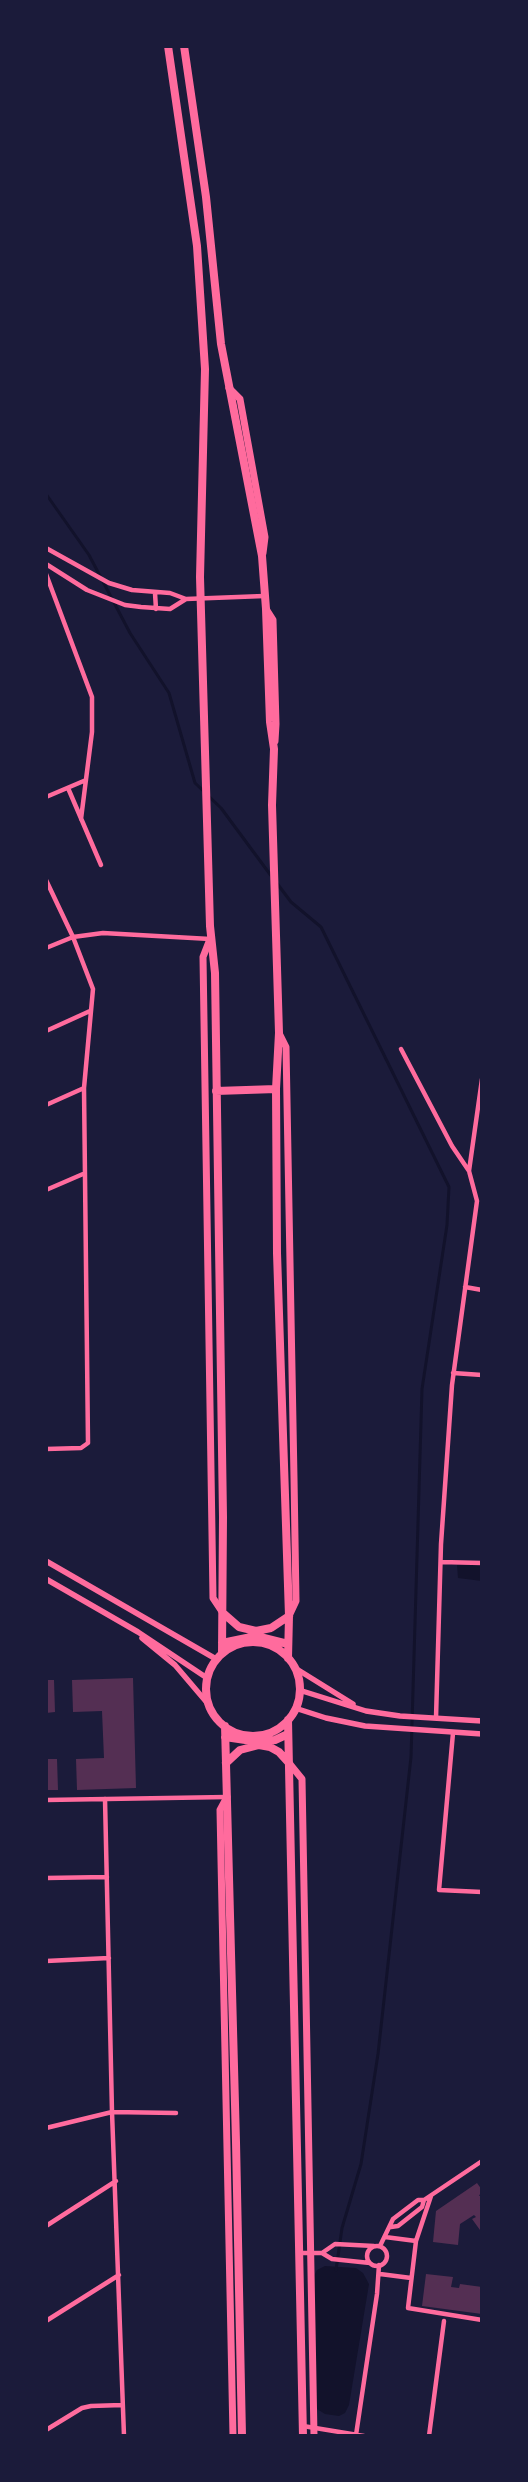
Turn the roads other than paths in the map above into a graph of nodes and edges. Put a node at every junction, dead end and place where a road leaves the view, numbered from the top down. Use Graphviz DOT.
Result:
graph roads {
  1 [pos="168,46"];
  2 [pos="184,46"];
  3 [pos="46,548"];
  4 [pos="46,564"];
  5 [pos="46,574"];
  6 [pos="155,593"];
  7 [pos="264,596"];
  8 [pos="200,598"];
  9 [pos="186,599"];
  10 [pos="156,609"];
  11 [pos="86,780"];
  12 [pos="68,788"];
  13 [pos="46,797"];
  14 [pos="81,819"];
  15 [pos="101,865"];
  16 [pos="46,880"];
  17 [pos="73,938"];
  18 [pos="210,939"];
  19 [pos="46,948"];
  20 [pos="90,1011"];
  21 [pos="46,1031"];
  22 [pos="279,1033"];
  23 [pos="401,1049"];
  24 [pos="482,1080"];
  25 [pos="84,1088"];
  26 [pos="276,1089"];
  27 [pos="216,1091"];
  28 [pos="46,1104"];
  29 [pos="476,1131"];
  30 [pos="482,1132"];
  31 [pos="469,1171"];
  32 [pos="83,1174"];
  33 [pos="46,1190"];
  34 [pos="479,1201"];
  35 [pos="465,1287"];
  36 [pos="482,1290"];
  37 [pos="453,1373"];
  38 [pos="482,1375"];
  39 [pos="46,1449"];
  40 [pos="46,1561"];
  41 [pos="441,1562"];
  42 [pos="482,1563"];
  43 [pos="46,1579"];
  44 [pos="223,1613"];
  45 [pos="289,1616"];
  46 [pos="138,1632"];
  47 [pos="222,1643"];
  48 [pos="288,1644"];
  49 [pos="219,1656"];
  50 [pos="288,1658"];
  51 [pos="294,1668"];
  52 [pos="207,1678"];
  53 [pos="300,1690"];
  54 [pos="208,1705"];
  55 [pos="295,1708"];
  56 [pos="366,1711"];
  57 [pos="436,1718"];
  58 [pos="288,1720"];
  59 [pos="482,1721"];
  60 [pos="225,1726"];
  61 [pos="453,1733"];
  62 [pos="288,1734"];
  63 [pos="482,1734"];
  64 [pos="225,1738"];
  65 [pos="226,1763"];
  66 [pos="289,1763"];
  67 [pos="227,1797"];
  68 [pos="105,1799"];
  69 [pos="46,1800"];
  70 [pos="107,1877"];
  71 [pos="46,1878"];
  72 [pos="482,1892"];
  73 [pos="109,1958"];
  74 [pos="46,1961"];
  75 [pos="228,1964"];
  76 [pos="112,2112"];
  77 [pos="176,2113"];
  78 [pos="46,2128"];
  79 [pos="482,2161"];
  80 [pos="116,2181"];
  81 [pos="431,2196"];
  82 [pos="424,2200"];
  83 [pos="46,2226"];
  84 [pos="391,2227"];
  85 [pos="385,2237"];
  86 [pos="416,2241"];
  87 [pos="374,2246"];
  88 [pos="380,2246"];
  89 [pos="301,2253"];
  90 [pos="317,2253"];
  91 [pos="370,2263"];
  92 [pos="379,2265"];
  93 [pos="380,2274"];
  94 [pos="119,2275"];
  95 [pos="411,2278"];
  96 [pos="482,2320"];
  97 [pos="46,2321"];
  98 [pos="444,2321"];
  99 [pos="122,2405"];
  100 [pos="303,2426"];
  101 [pos="313,2427"];
  102 [pos="46,2430"];
  103 [pos="356,2434"];
  104 [pos="124,2436"];
  105 [pos="233,2436"];
  106 [pos="242,2436"];
  107 [pos="303,2436"];
  108 [pos="314,2436"];
  109 [pos="364,2436"];
  110 [pos="429,2436"];
  1 -- 8 [label="highway"];
  2 -- 7 [label="highway"];
  3 -- 6 [label="street"];
  4 -- 10 [label="street"];
  5 -- 11 [label="street"];
  6 -- 9 [label="street"];
  6 -- 10 [label="street"];
  7 -- 8 [label="street"];
  7 -- 22 [label="highway"];
  8 -- 9 [label="street"];
  8 -- 18 [label="highway"];
  9 -- 10 [label="street"];
  11 -- 12 [label="street"];
  11 -- 14 [label="street"];
  12 -- 13 [label="street"];
  12 -- 14 [label="street"];
  14 -- 15 [label="street"];
  16 -- 17 [label="street"];
  17 -- 18 [label="street"];
  17 -- 19 [label="street"];
  17 -- 20 [label="street"];
  18 -- 27 [label="highway"];
  18 -- 44 [label="main road"];
  20 -- 21 [label="street"];
  20 -- 25 [label="street"];
  22 -- 26 [label="highway"];
  22 -- 45 [label="main road"];
  23 -- 31 [label="street"];
  24 -- 29 [label="street"];
  25 -- 28 [label="street"];
  25 -- 32 [label="street"];
  26 -- 27 [label="highway"];
  26 -- 45 [label="highway"];
  27 -- 44 [label="highway"];
  29 -- 30 [label="street"];
  29 -- 31 [label="street"];
  31 -- 34 [label="street"];
  32 -- 33 [label="street"];
  32 -- 39 [label="street"];
  34 -- 35 [label="street"];
  35 -- 36 [label="street"];
  35 -- 37 [label="street"];
  37 -- 38 [label="street"];
  37 -- 41 [label="street"];
  40 -- 49 [label="street"];
  41 -- 42 [label="street"];
  41 -- 57 [label="street"];
  43 -- 46 [label="street"];
  44 -- 45 [label="highway"];
  44 -- 47 [label="highway"];
  45 -- 48 [label="highway"];
  46 -- 52 [label="street"];
  46 -- 54 [label="street"];
  47 -- 48 [label="highway"];
  47 -- 49 [label="highway"];
  48 -- 50 [label="highway"];
  49 -- 50 [label="highway"];
  49 -- 52 [label="highway"];
  50 -- 51 [label="highway"];
  51 -- 53 [label="highway"];
  51 -- 56 [label="street"];
  52 -- 54 [label="highway"];
  53 -- 55 [label="highway"];
  53 -- 56 [label="street"];
  54 -- 60 [label="highway"];
  55 -- 58 [label="highway"];
  55 -- 61 [label="street"];
  56 -- 57 [label="street"];
  57 -- 59 [label="street"];
  58 -- 60 [label="highway"];
  58 -- 62 [label="highway"];
  60 -- 64 [label="highway"];
  61 -- 63 [label="street"];
  61 -- 72 [label="street"];
  62 -- 64 [label="highway"];
  62 -- 66 [label="highway"];
  64 -- 65 [label="highway"];
  65 -- 66 [label="highway"];
  65 -- 67 [label="highway"];
  66 -- 89 [label="highway"];
  66 -- 90 [label="main road"];
  67 -- 68 [label="street"];
  67 -- 75 [label="highway"];
  68 -- 69 [label="street"];
  68 -- 70 [label="street"];
  70 -- 71 [label="street"];
  70 -- 73 [label="street"];
  73 -- 74 [label="street"];
  73 -- 76 [label="street"];
  75 -- 105 [label="main road"];
  75 -- 106 [label="highway"];
  76 -- 77 [label="street"];
  76 -- 78 [label="street"];
  76 -- 80 [label="street"];
  79 -- 81 [label="street"];
  80 -- 83 [label="street"];
  80 -- 94 [label="street"];
  81 -- 82 [label="street"];
  81 -- 86 [label="street"];
  82 -- 84 [label="street"];
  82 -- 84 [label="street"];
  84 -- 85 [label="street"];
  85 -- 86 [label="street"];
  85 -- 88 [label="street"];
  86 -- 95 [label="street"];
  87 -- 88 [label="street"];
  87 -- 90 [label="street"];
  87 -- 91 [label="street"];
  88 -- 92 [label="street"];
  89 -- 90 [label="street"];
  89 -- 100 [label="highway"];
  90 -- 91 [label="street"];
  90 -- 101 [label="main road"];
  91 -- 92 [label="street"];
  92 -- 93 [label="street"];
  93 -- 95 [label="street"];
  93 -- 103 [label="street"];
  94 -- 97 [label="street"];
  94 -- 99 [label="street"];
  95 -- 96 [label="street"];
  98 -- 110 [label="street"];
  99 -- 102 [label="street"];
  99 -- 104 [label="street"];
  100 -- 101 [label="street"];
  100 -- 107 [label="highway"];
  101 -- 103 [label="street"];
  101 -- 108 [label="main road"];
  103 -- 109 [label="street"];
}
